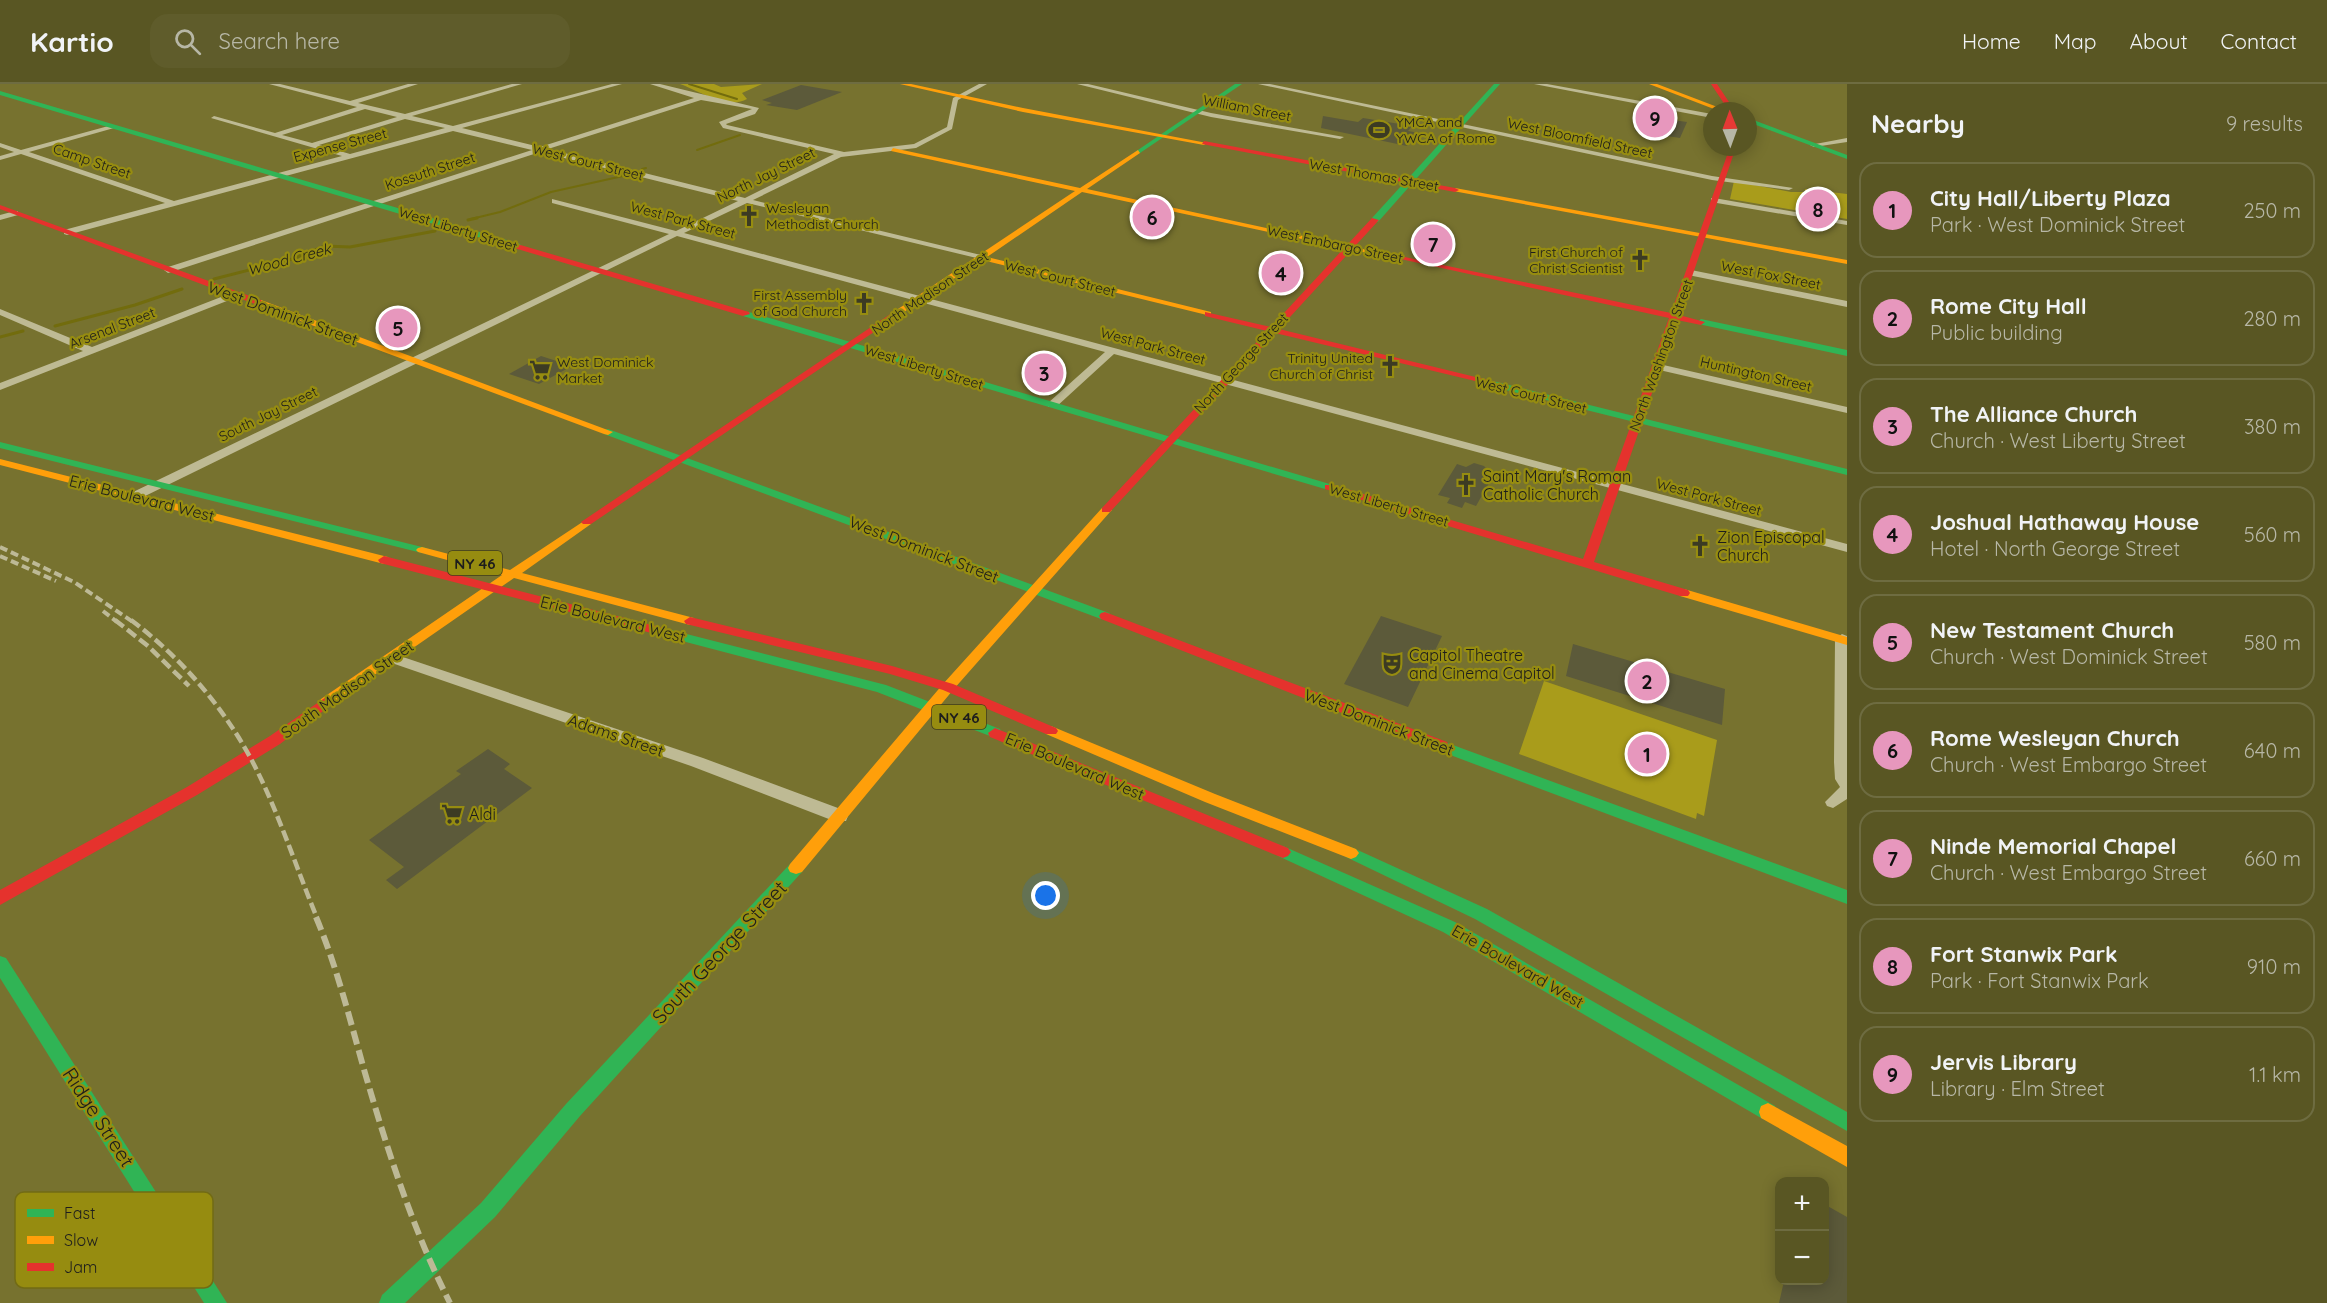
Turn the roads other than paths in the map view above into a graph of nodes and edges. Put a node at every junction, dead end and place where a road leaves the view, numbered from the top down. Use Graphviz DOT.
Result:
graph roads {
  1 [pos="272,84"];
  2 [pos="415,84"];
  3 [pos="519,84"];
  4 [pos="619,84"];
  5 [pos="653,84"];
  6 [pos="903,84"];
  7 [pos="984,84"];
  8 [pos="1080,84"];
  9 [pos="1239,84"];
  10 [pos="1261,84"];
  11 [pos="1497,84"];
  12 [pos="1537,84"];
  13 [pos="1652,84"];
  14 [pos="1714,84"];
  15 [pos="0,93"];
  16 [pos="958,97"];
  17 [pos="699,98"];
  18 [pos="1726,102"];
  19 [pos="351,103"];
  20 [pos="1703,103"];
  21 [pos="365,107"];
  22 [pos="1200,112"];
  23 [pos="1703,114"];
  24 [pos="404,116"];
  25 [pos="213,118"];
  26 [pos="1757,123"];
  27 [pos="1460,126"];
  28 [pos="112,127"];
  29 [pos="455,129"];
  30 [pos="275,135"];
  31 [pos="1164,136"];
  32 [pos="1340,137"];
  33 [pos="1847,140"];
  34 [pos="0,145"];
  35 [pos="313,145"];
  36 [pos="1814,145"];
  37 [pos="539,150"];
  38 [pos="893,150"];
  39 [pos="22,152"];
  40 [pos="842,154"];
  41 [pos="1730,156"];
  42 [pos="353,157"];
  43 [pos="1847,157"];
  44 [pos="0,158"];
  45 [pos="278,175"];
  46 [pos="1721,179"];
  47 [pos="1410,181"];
  48 [pos="1789,188"];
  49 [pos="1083,191"];
  50 [pos="1714,200"];
  51 [pos="555,201"];
  52 [pos="746,201"];
  53 [pos="373,203"];
  54 [pos="175,204"];
  55 [pos="0,207"];
  56 [pos="15,213"];
  57 [pos="0,218"];
  58 [pos="1847,223"];
  59 [pos="67,232"];
  60 [pos="677,234"];
  61 [pos="1703,235"];
  62 [pos="1350,247"];
  63 [pos="982,258"];
  64 [pos="1847,262"];
  65 [pos="168,270"];
  66 [pos="598,270"];
  67 [pos="1691,273"];
  68 [pos="234,295"];
  69 [pos="921,300"];
  70 [pos="1847,304"];
  71 [pos="0,312"];
  72 [pos="1676,316"];
  73 [pos="1271,330"];
  74 [pos="851,345"];
  75 [pos="92,351"];
  76 [pos="1113,351"];
  77 [pos="1847,353"];
  78 [pos="414,360"];
  79 [pos="1659,367"];
  80 [pos="1224,381"];
  81 [pos="0,387"];
  82 [pos="1052,405"];
  83 [pos="1847,410"];
  84 [pos="1636,422"];
  85 [pos="1170,440"];
  86 [pos="0,445"];
  87 [pos="680,460"];
  88 [pos="0,462"];
  89 [pos="1847,472"];
  90 [pos="159,484"];
  91 [pos="1615,488"];
  92 [pos="135,496"];
  93 [pos="1847,548"];
  94 [pos="1588,563"];
  95 [pos="513,573"];
  96 [pos="490,587"];
  97 [pos="1035,590"];
  98 [pos="1844,640"];
  99 [pos="391,658"];
  100 [pos="948,687"];
  101 [pos="933,707"];
  102 [pos="1847,788"];
  103 [pos="1833,802"];
  104 [pos="840,816"];
  105 [pos="1847,897"];
  106 [pos="0,898"];
  107 [pos="0,963"];
  108 [pos="1847,1122"];
  109 [pos="1847,1157"];
  110 [pos="145,1192"];
  111 [pos="206,1288"];
  112 [pos="216,1303"];
  113 [pos="390,1303"];
  1 -- 19 [label="street, West Court Street"];
  2 -- 19 [label="street"];
  3 -- 24 [label="street"];
  4 -- 29 [label="street, Expense Street"];
  5 -- 17 [label="street"];
  6 -- 16 [label="street, West Thomas Street"];
  7 -- 16 [label="street"];
  8 -- 22 [label="street, William Street"];
  9 -- 22 [label="street, North Madison Street"];
  10 -- 27 [label="street, West Bloomfield Street"];
  11 -- 27 [label="street, North George Street"];
  12 -- 23 [label="street"];
  13 -- 20 [label="street"];
  14 -- 18 [label="street"];
  15 -- 28 [label="street, West Liberty Street"];
  16 -- 31 [label="street, West Thomas Street"];
  16 -- 38 [label="street, North Jay Street"];
  17 -- 37 [label="street, Kossuth Street"];
  17 -- 40 [label="street"];
  19 -- 21 [label="street, West Court Street"];
  21 -- 24 [label="street, West Court Street"];
  21 -- 30 [label="street"];
  22 -- 31 [label="street, North Madison Street"];
  22 -- 32 [label="street, William Street"];
  24 -- 29 [label="street, West Court Street"];
  24 -- 35 [label="street"];
  25 -- 30 [label="street"];
  26 -- 36 [label="street"];
  27 -- 46 [label="street, West Bloomfield Street"];
  27 -- 47 [label="street, North George Street"];
  28 -- 39 [label="street"];
  28 -- 45 [label="street, West Liberty Street"];
  29 -- 37 [label="street, West Court Street"];
  29 -- 42 [label="street, Expense Street"];
  30 -- 35 [label="street"];
  31 -- 47 [label="street, West Thomas Street"];
  31 -- 49 [label="street, North Madison Street"];
  33 -- 36 [label="street"];
  34 -- 39 [label="street, Camp Street"];
  35 -- 42 [label="street"];
  36 -- 43 [label="street"];
  37 -- 52 [label="street, West Court Street"];
  37 -- 53 [label="street, Kossuth Street"];
  38 -- 40 [label="street, North Jay Street"];
  38 -- 49 [label="street, West Embargo Street"];
  39 -- 44 [label="street"];
  39 -- 54 [label="street, Camp Street"];
  40 -- 52 [label="street, North Jay Street"];
  41 -- 46 [label="street, North Washington Street"];
  42 -- 45 [label="street, Expense Street"];
  45 -- 53 [label="street, West Liberty Street"];
  45 -- 54 [label="street, Expense Street"];
  46 -- 48 [label="street, West Bloomfield Street"];
  46 -- 50 [label="street, North Washington Street"];
  47 -- 61 [label="street, West Thomas Street"];
  47 -- 62 [label="street, North George Street"];
  49 -- 62 [label="street, West Embargo Street"];
  49 -- 63 [label="street, North Madison Street"];
  50 -- 58 [label="street"];
  50 -- 61 [label="street, North Washington Street"];
  51 -- 60 [label="street, West Park Street"];
  52 -- 60 [label="street, North Jay Street"];
  52 -- 63 [label="street, West Court Street"];
  53 -- 65 [label="street, Kossuth Street"];
  53 -- 66 [label="street, West Liberty Street"];
  54 -- 59 [label="street, Expense Street"];
  55 -- 56 [label="street, West Dominick Street"];
  56 -- 57 [label="street"];
  56 -- 59 [label="street, West Dominick Street"];
  59 -- 65 [label="street, West Dominick Street"];
  60 -- 66 [label="street, North Jay Street"];
  60 -- 69 [label="street, West Park Street"];
  61 -- 64 [label="street, West Thomas Street"];
  61 -- 67 [label="street, North Washington Street"];
  62 -- 72 [label="street, West Embargo Street"];
  62 -- 73 [label="street, North George Street"];
  63 -- 69 [label="street, North Madison Street"];
  63 -- 73 [label="street, West Court Street"];
  65 -- 68 [label="street, West Dominick Street"];
  66 -- 74 [label="street, West Liberty Street"];
  66 -- 78 [label="street, North Jay Street"];
  67 -- 70 [label="street, West Fox Street"];
  67 -- 72 [label="street, North Washington Street"];
  68 -- 75 [label="street, Arsenal Street"];
  68 -- 78 [label="street, West Dominick Street"];
  69 -- 74 [label="street, North Madison Street"];
  69 -- 76 [label="street, West Park Street"];
  71 -- 75 [label="street"];
  72 -- 77 [label="street, West Embargo Street"];
  72 -- 79 [label="street, North Washington Street"];
  73 -- 80 [label="street, North George Street"];
  73 -- 84 [label="street, West Court Street"];
  74 -- 82 [label="street, West Liberty Street"];
  74 -- 87 [label="street, North Madison Street"];
  75 -- 81 [label="street, Arsenal Street"];
  76 -- 80 [label="street, West Park Street"];
  76 -- 82 [label="street"];
  78 -- 87 [label="street, West Dominick Street"];
  78 -- 90 [label="street, South Jay Street"];
  79 -- 83 [label="street, Huntington Street"];
  79 -- 84 [label="street, North Washington Street"];
  80 -- 85 [label="street, North George Street"];
  80 -- 91 [label="street, West Park Street"];
  82 -- 85 [label="street, West Liberty Street"];
  84 -- 89 [label="street, West Court Street"];
  84 -- 91 [label="street, North Washington Street"];
  85 -- 94 [label="street, West Liberty Street"];
  85 -- 97 [label="street, North George Street"];
  86 -- 90 [label="street, Erie Boulevard West / NY 46"];
  87 -- 95 [label="street, South Madison Street"];
  87 -- 97 [label="street, West Dominick Street"];
  88 -- 92 [label="street, Erie Boulevard West / NY 46"];
  90 -- 92 [label="street, South Jay Street"];
  90 -- 95 [label="street, Erie Boulevard West / NY 46"];
  91 -- 93 [label="street, West Park Street"];
  91 -- 94 [label="street, North Washington Street"];
  92 -- 96 [label="street, Erie Boulevard West / NY 46"];
  94 -- 98 [label="street, West Liberty Street"];
  95 -- 96 [label="street, South Madison Street"];
  95 -- 100 [label="street, Erie Boulevard West / NY 46"];
  96 -- 99 [label="street, South Madison Street"];
  96 -- 101 [label="street, Erie Boulevard West / NY 46"];
  97 -- 100 [label="street, South George Street"];
  97 -- 105 [label="street, West Dominick Street"];
  98 -- 102 [label="street"];
  99 -- 104 [label="street, Adams Street"];
  99 -- 106 [label="street, South Madison Street"];
  100 -- 101 [label="street, South George Street"];
  100 -- 108 [label="street, Erie Boulevard West / NY 46"];
  101 -- 104 [label="street, South George Street"];
  101 -- 109 [label="street, Erie Boulevard West / NY 46"];
  102 -- 103 [label="street"];
  104 -- 113 [label="street, South George Street"];
  107 -- 110 [label="street, Ridge Street"];
  111 -- 112 [label="street, Ridge Street"];
}
